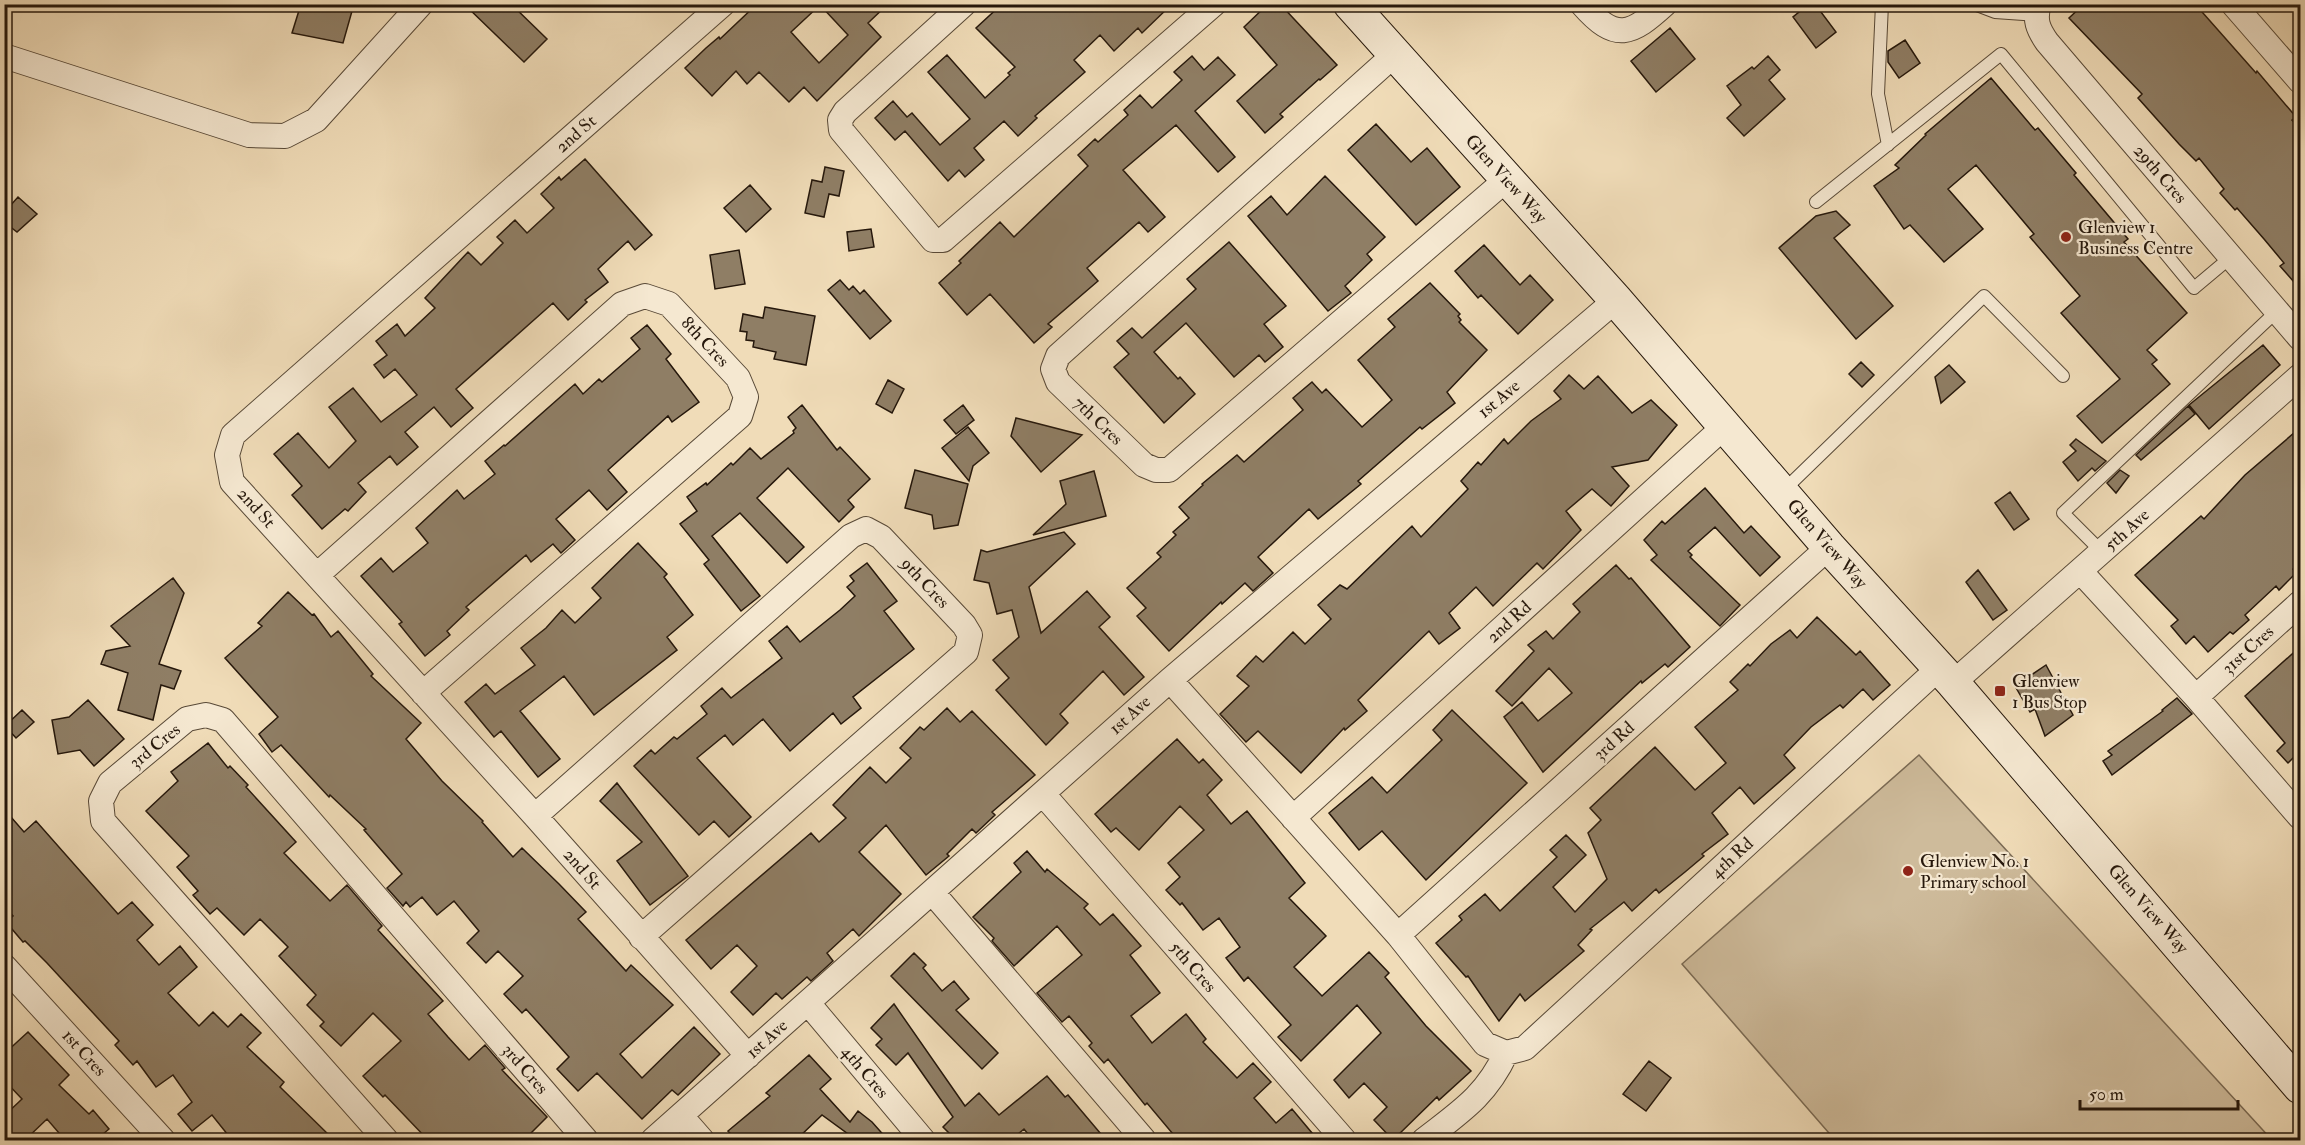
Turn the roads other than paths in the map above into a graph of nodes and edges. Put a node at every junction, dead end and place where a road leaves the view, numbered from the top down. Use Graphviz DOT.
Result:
graph roads {
  1 [pos="421,4"];
  2 [pos="723,4"];
  3 [pos="964,4"];
  4 [pos="1214,4"];
  5 [pos="1350,4"];
  6 [pos="1582,4"];
  7 [pos="1665,4"];
  8 [pos="1882,4"];
  9 [pos="1974,4"];
  10 [pos="2233,4"];
  11 [pos="2038,10"];
  12 [pos="1394,55"];
  13 [pos="4,57"];
  14 [pos="2301,81"];
  15 [pos="1888,145"];
  16 [pos="1506,179"];
  17 [pos="1816,202"];
  18 [pos="2231,257"];
  19 [pos="1616,300"];
  20 [pos="2277,311"];
  21 [pos="2301,338"];
  22 [pos="2063,376"];
  23 [pos="2301,376"];
  24 [pos="1725,426"];
  25 [pos="1782,492"];
  26 [pos="1829,547"];
  27 [pos="2102,552"];
  28 [pos="2081,572"];
  29 [pos="316,575"];
  30 [pos="2301,603"];
  31 [pos="1946,675"];
  32 [pos="1170,680"];
  33 [pos="423,693"];
  34 [pos="2196,697"];
  35 [pos="1043,794"];
  36 [pos="535,816"];
  37 [pos="2301,817"];
  38 [pos="1293,818"];
  39 [pos="932,892"];
  40 [pos="1398,935"];
  41 [pos="641,937"];
  42 [pos="4,966"];
  43 [pos="808,1003"];
  44 [pos="1516,1051"];
  45 [pos="748,1056"];
  46 [pos="2301,1086"];
  47 [pos="681,1116"];
  48 [pos="163,1140"];
  49 [pos="386,1140"];
  50 [pos="586,1140"];
  51 [pos="653,1140"];
  52 [pos="702,1140"];
  53 [pos="923,1140"];
  54 [pos="1144,1140"];
  55 [pos="1344,1140"];
  56 [pos="1424,1140"];
  1 -- 13 [label="street"];
  2 -- 29 [label="street, 2nd St"];
  3 -- 4 [label="street"];
  5 -- 12 [label="street, Glen View Way"];
  6 -- 7 [label="street"];
  8 -- 15 [label="lane"];
  9 -- 11 [label="lane"];
  10 -- 14 [label="street"];
  11 -- 18 [label="street, 29th Cres"];
  12 -- 16 [label="street, Glen View Way"];
  12 -- 16 [label="street, 7th Cres"];
  15 -- 17 [label="lane"];
  15 -- 18 [label="lane"];
  16 -- 19 [label="street, Glen View Way"];
  18 -- 20 [label="street, 29th Cres"];
  19 -- 24 [label="street, Glen View Way"];
  19 -- 32 [label="street, 1st Ave"];
  20 -- 21 [label="street, 29th Cres"];
  20 -- 27 [label="lane"];
  22 -- 25 [label="lane"];
  23 -- 27 [label="street, 5th Ave"];
  24 -- 25 [label="street, Glen View Way"];
  24 -- 38 [label="street, 2nd Rd"];
  25 -- 26 [label="street, Glen View Way"];
  26 -- 31 [label="street, Glen View Way"];
  26 -- 40 [label="street, 3rd Rd"];
  27 -- 28 [label="street, 5th Ave"];
  28 -- 31 [label="street, 5th Ave"];
  28 -- 34 [label="street"];
  29 -- 33 [label="street, 2nd St"];
  29 -- 33 [label="street, 8th Cres"];
  30 -- 34 [label="street, 31st Cres"];
  31 -- 44 [label="street, 4th Rd"];
  31 -- 46 [label="street, Glen View Way"];
  32 -- 35 [label="street, 1st Ave"];
  32 -- 38 [label="street"];
  33 -- 36 [label="street, 2nd St"];
  34 -- 37 [label="street"];
  35 -- 39 [label="street, 1st Ave"];
  35 -- 55 [label="street, 5th Cres"];
  36 -- 41 [label="street, 2nd St"];
  36 -- 41 [label="street, 9th Cres"];
  38 -- 40 [label="street"];
  39 -- 43 [label="street, 1st Ave"];
  39 -- 54 [label="street"];
  40 -- 44 [label="street"];
  41 -- 45 [label="street, 2nd St"];
  42 -- 48 [label="street, 1st Cres"];
  43 -- 45 [label="street, 1st Ave"];
  43 -- 53 [label="street, 4th Cres"];
  44 -- 56 [label="street"];
  45 -- 47 [label="street, 1st Ave"];
  47 -- 51 [label="street, 1st Ave"];
  47 -- 52 [label="street"];
  49 -- 50 [label="street, 3rd Cres"];
}
